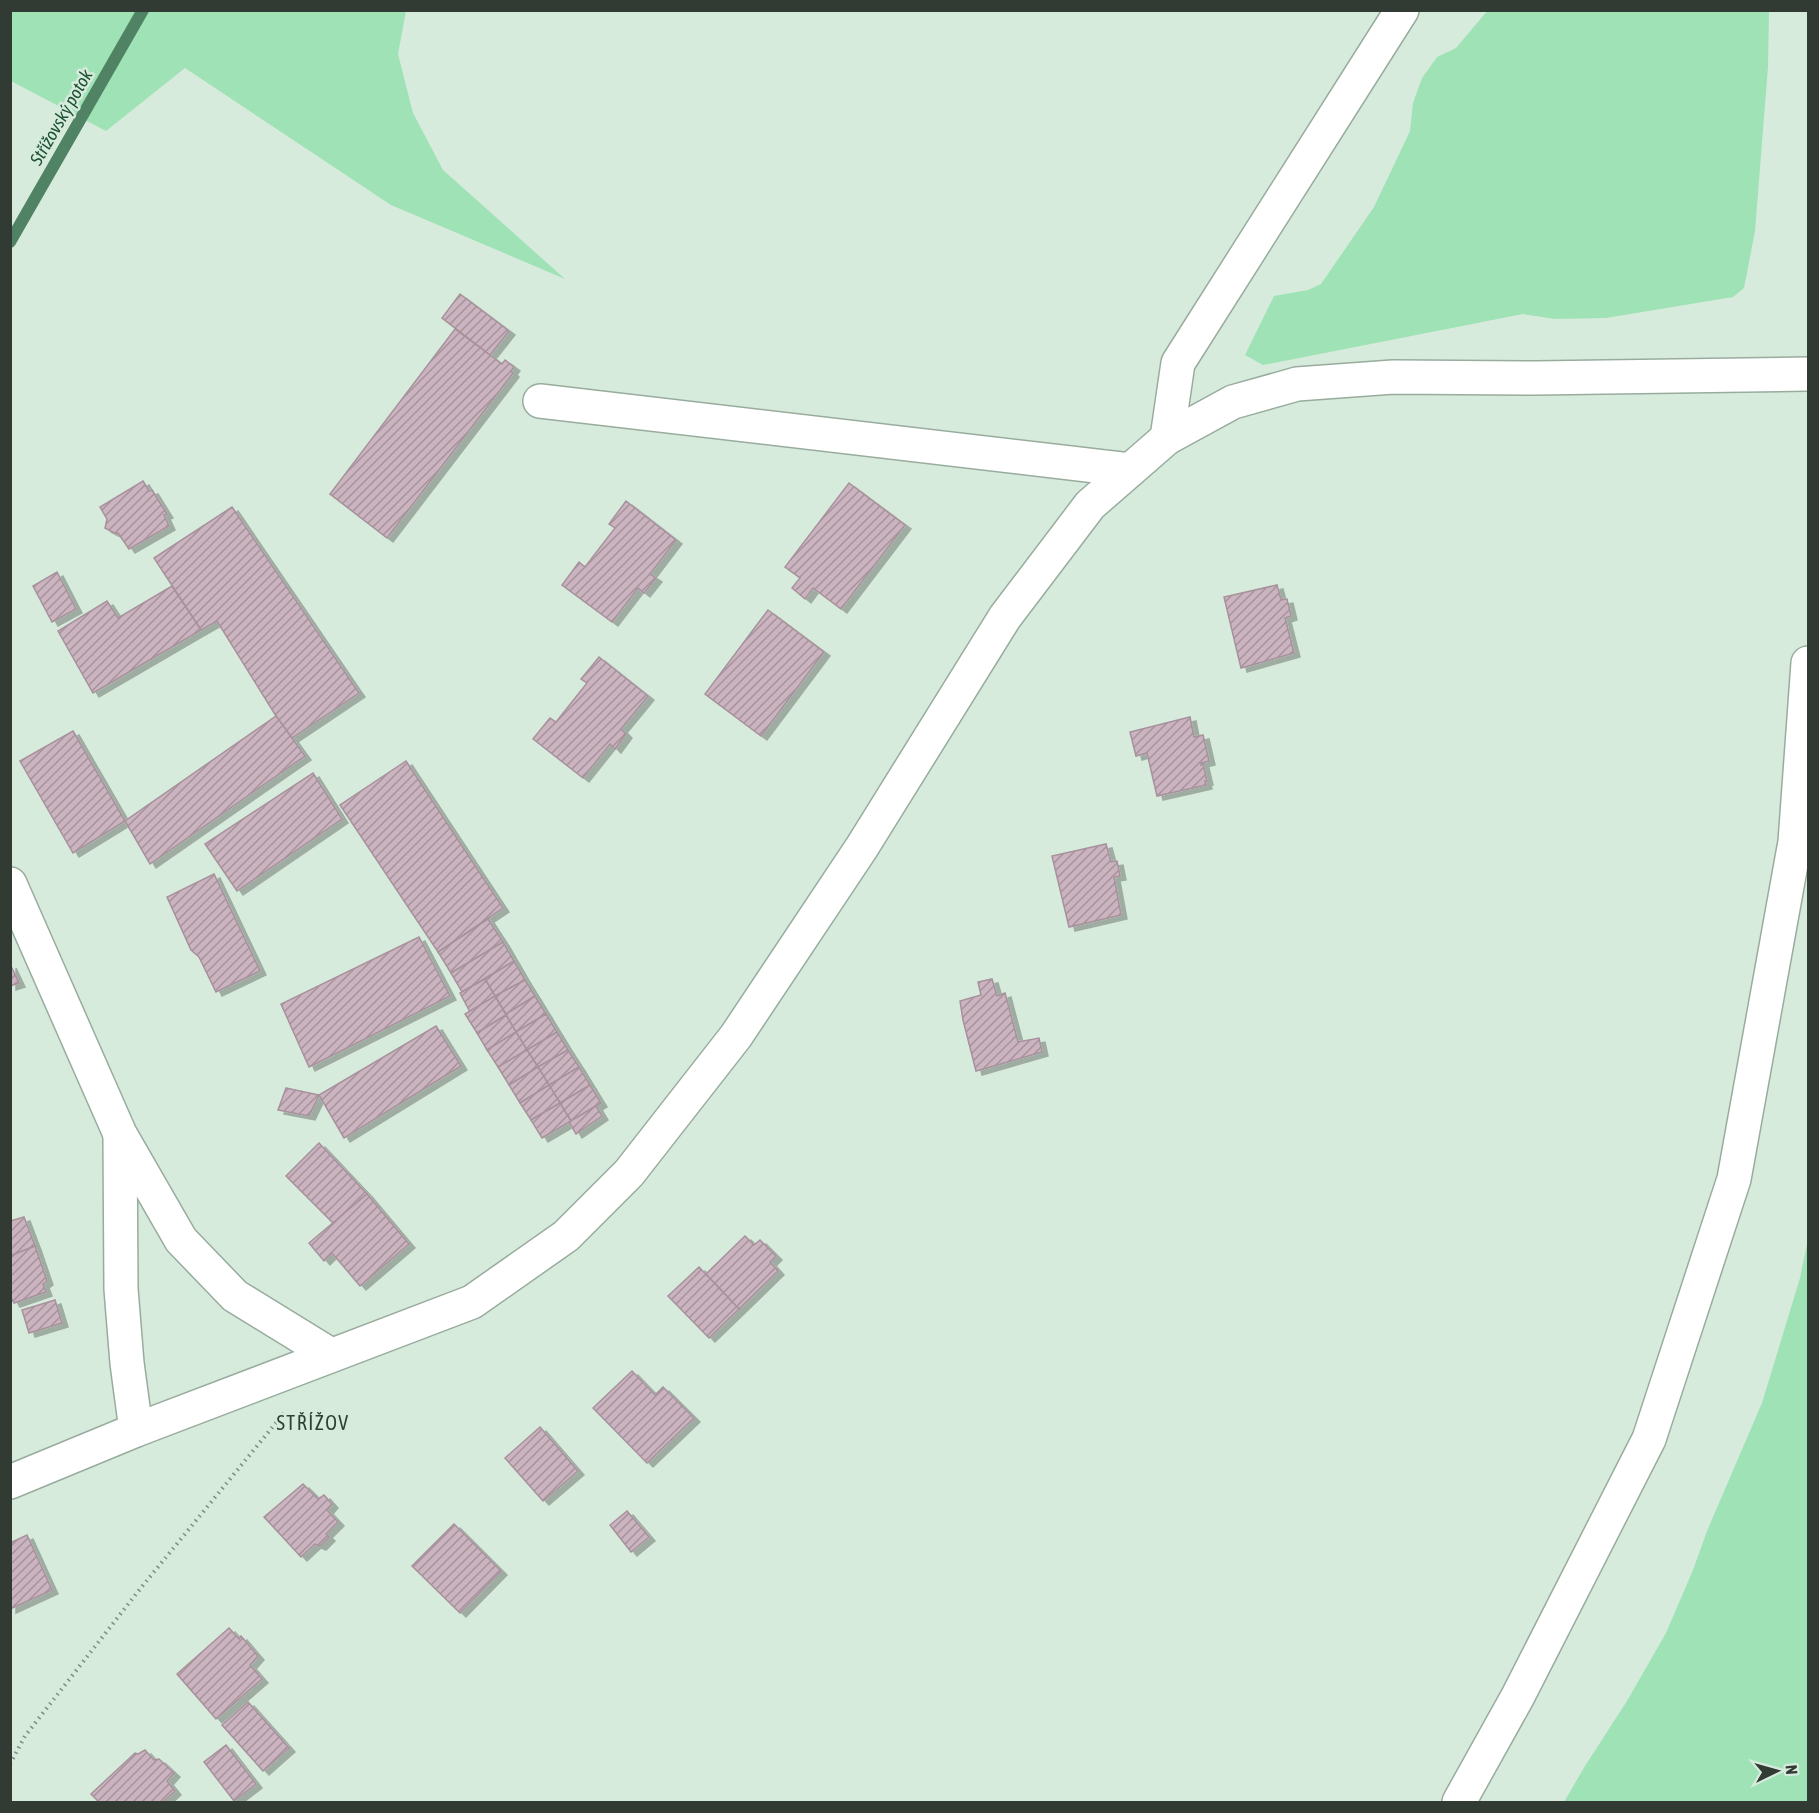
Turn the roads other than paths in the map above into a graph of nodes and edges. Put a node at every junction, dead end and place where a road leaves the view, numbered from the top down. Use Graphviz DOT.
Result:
graph roads {
  1 [pos="1402,10"];
  2 [pos="1809,374"];
  3 [pos="540,401"];
  4 [pos="1167,438"];
  5 [pos="1130,470"];
  6 [pos="1809,663"];
  7 [pos="10,884"];
  8 [pos="120,1134"];
  9 [pos="331,1355"];
  10 [pos="136,1430"];
  11 [pos="10,1482"];
  12 [pos="1459,1803"];
  1 -- 4 [label="street"];
  2 -- 4 [label="street"];
  3 -- 5 [label="street"];
  4 -- 5 [label="street"];
  5 -- 9 [label="street"];
  6 -- 12 [label="street"];
  7 -- 8 [label="street"];
  8 -- 9 [label="street"];
  8 -- 10 [label="street"];
  9 -- 10 [label="street"];
  10 -- 11 [label="street"];
}
